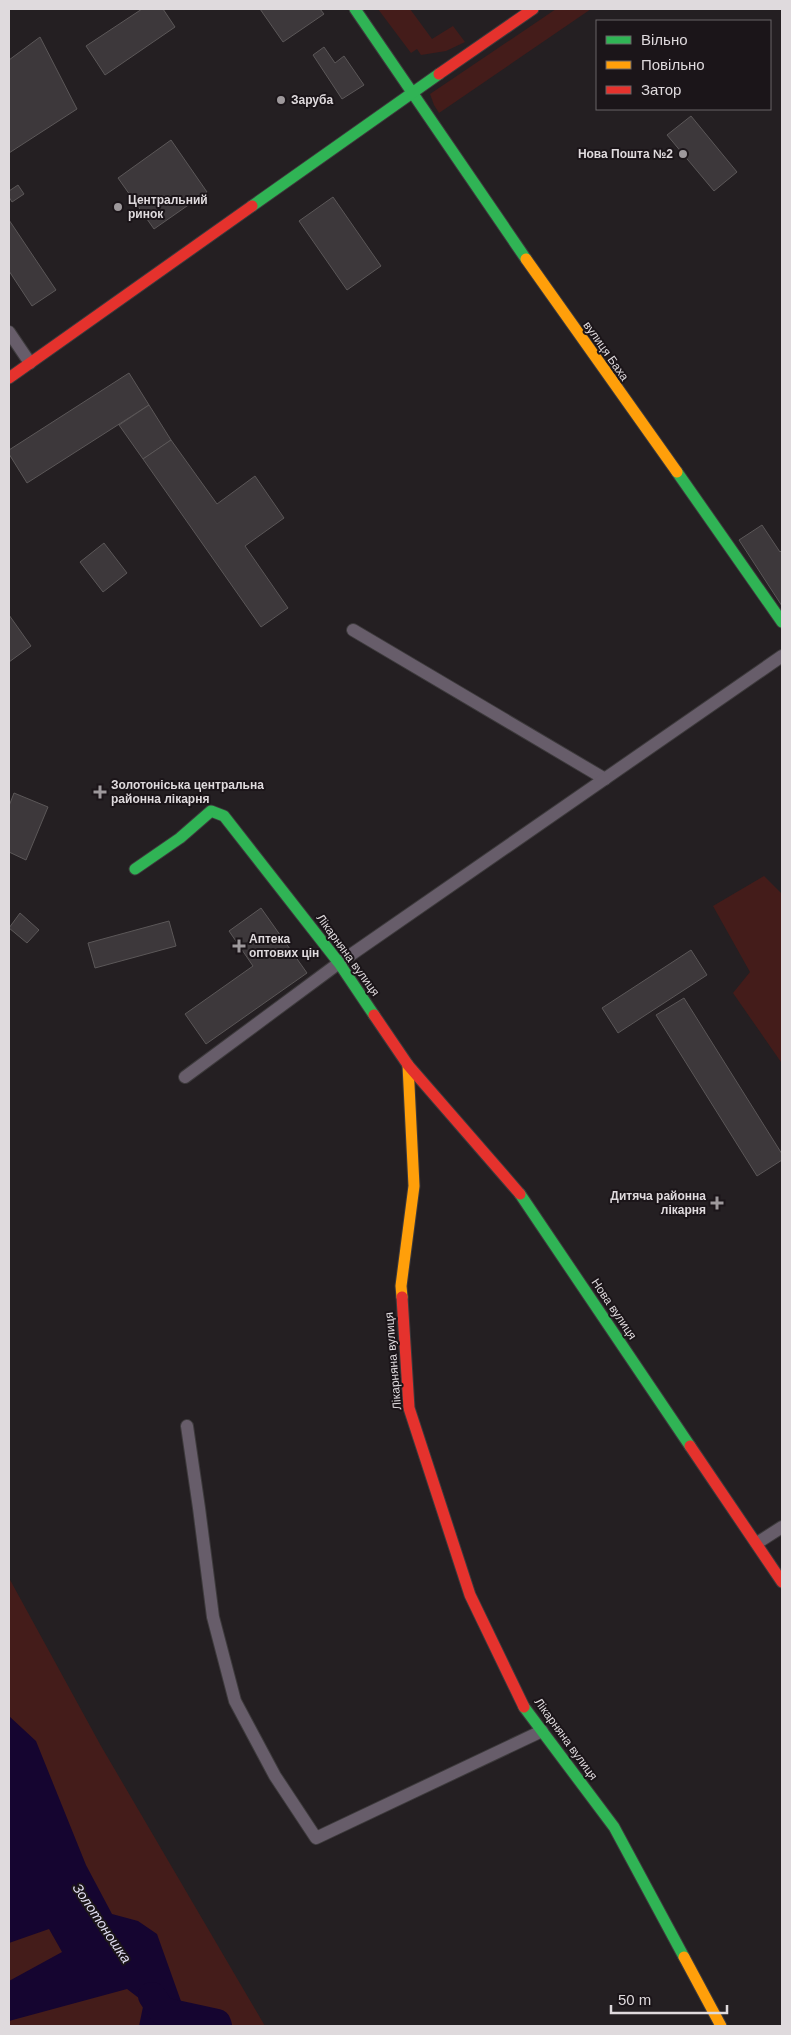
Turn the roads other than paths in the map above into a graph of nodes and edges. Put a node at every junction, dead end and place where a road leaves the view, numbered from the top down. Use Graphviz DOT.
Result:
graph roads {
  1 [pos="354,9"];
  2 [pos="533,9"];
  3 [pos="413,92"];
  4 [pos="9,332"];
  5 [pos="30,363"];
  6 [pos="9,378"];
  7 [pos="782,622"];
  8 [pos="353,630"];
  9 [pos="782,656"];
  10 [pos="605,779"];
  11 [pos="135,869"];
  12 [pos="340,963"];
  13 [pos="408,1065"];
  14 [pos="185,1077"];
  15 [pos="186,1426"];
  16 [pos="782,1527"];
  17 [pos="757,1543"];
  18 [pos="782,1582"];
  19 [pos="542,1731"];
  20 [pos="721,2026"];
  1 -- 3 [label="street, вулиця Баха"];
  2 -- 3 [label="street"];
  3 -- 5 [label="street"];
  3 -- 7 [label="street, вулиця Баха"];
  4 -- 5 [label="street"];
  5 -- 6 [label="street"];
  8 -- 10 [label="street"];
  9 -- 10 [label="street"];
  10 -- 12 [label="street"];
  11 -- 12 [label="street, Лікарняна вулиця"];
  12 -- 13 [label="street, Лікарняна вулиця"];
  12 -- 14 [label="street"];
  13 -- 17 [label="street, Нова вулиця"];
  13 -- 19 [label="street, Лікарняна вулиця"];
  15 -- 19 [label="street"];
  16 -- 17 [label="street"];
  17 -- 18 [label="street, Нова вулиця"];
  19 -- 20 [label="street, Лікарняна вулиця"];
}
